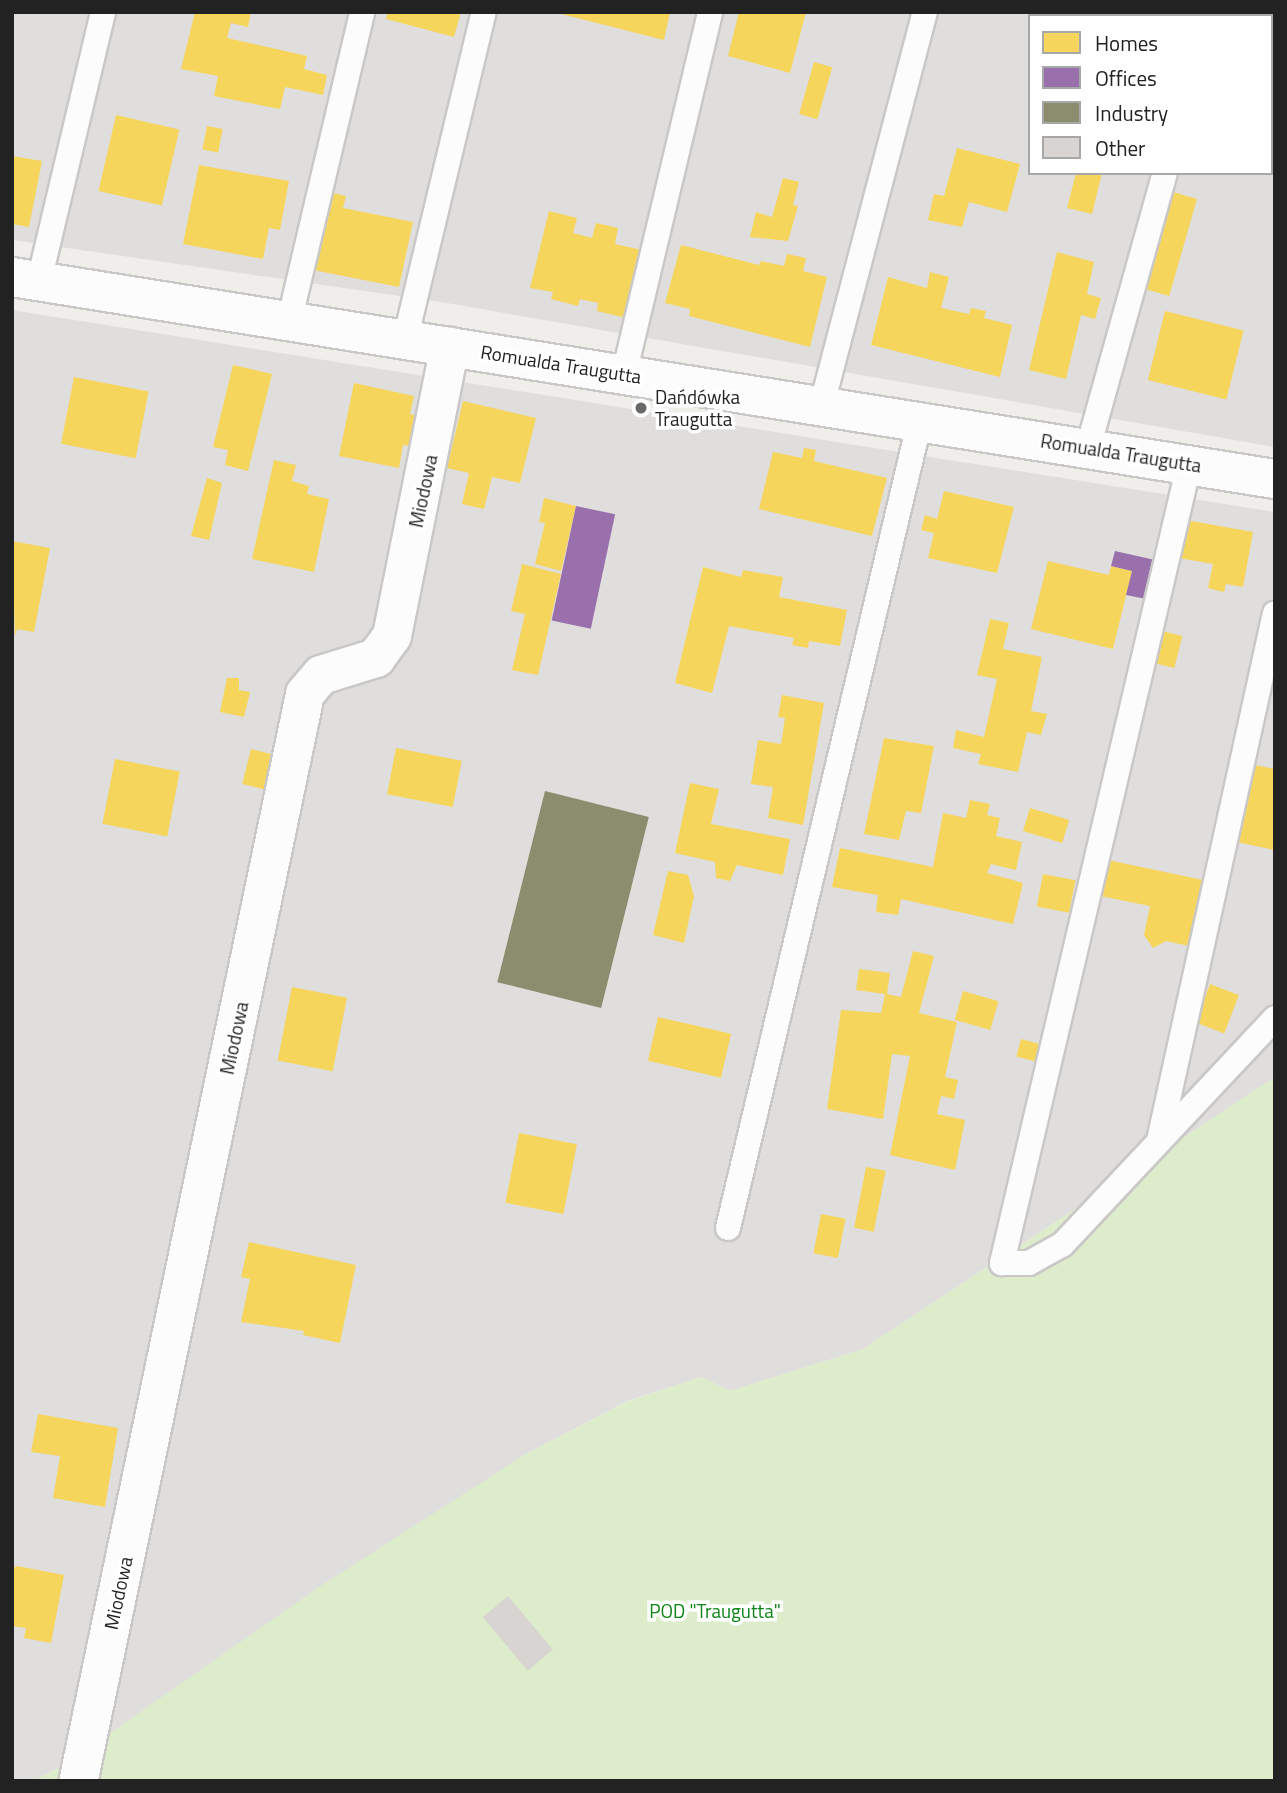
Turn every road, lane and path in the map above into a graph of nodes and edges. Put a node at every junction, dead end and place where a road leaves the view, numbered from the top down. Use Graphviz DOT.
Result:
graph roads {
  1 [pos="103,12"];
  2 [pos="362,12"];
  3 [pos="484,12"];
  4 [pos="710,12"];
  5 [pos="925,12"];
  6 [pos="1164,175"];
  7 [pos="26,279"];
  8 [pos="289,322"];
  9 [pos="405,340"];
  10 [pos="450,347"];
  11 [pos="624,374"];
  12 [pos="822,404"];
  13 [pos="920,420"];
  14 [pos="1088,448"];
  15 [pos="1189,465"];
  16 [pos="1275,479"];
  17 [pos="1275,613"];
  18 [pos="1275,1018"];
  19 [pos="1160,1136"];
  20 [pos="729,1228"];
  21 [pos="77,1779"];
  1 -- 7 [label="lane"];
  2 -- 8 [label="lane"];
  3 -- 9 [label="lane"];
  4 -- 11 [label="lane"];
  5 -- 12 [label="lane"];
  6 -- 14 [label="lane"];
  7 -- 8 [label="street, Romualda Traugutta"];
  8 -- 9 [label="street, Romualda Traugutta"];
  9 -- 10 [label="street, Romualda Traugutta"];
  10 -- 11 [label="street, Romualda Traugutta"];
  10 -- 21 [label="street, Miodowa"];
  11 -- 12 [label="street, Romualda Traugutta"];
  12 -- 13 [label="street, Romualda Traugutta"];
  13 -- 14 [label="street, Romualda Traugutta"];
  13 -- 20 [label="lane"];
  14 -- 15 [label="street, Romualda Traugutta"];
  15 -- 16 [label="street, Romualda Traugutta"];
  15 -- 19 [label="lane"];
  17 -- 19 [label="lane"];
  18 -- 19 [label="lane"];
}
